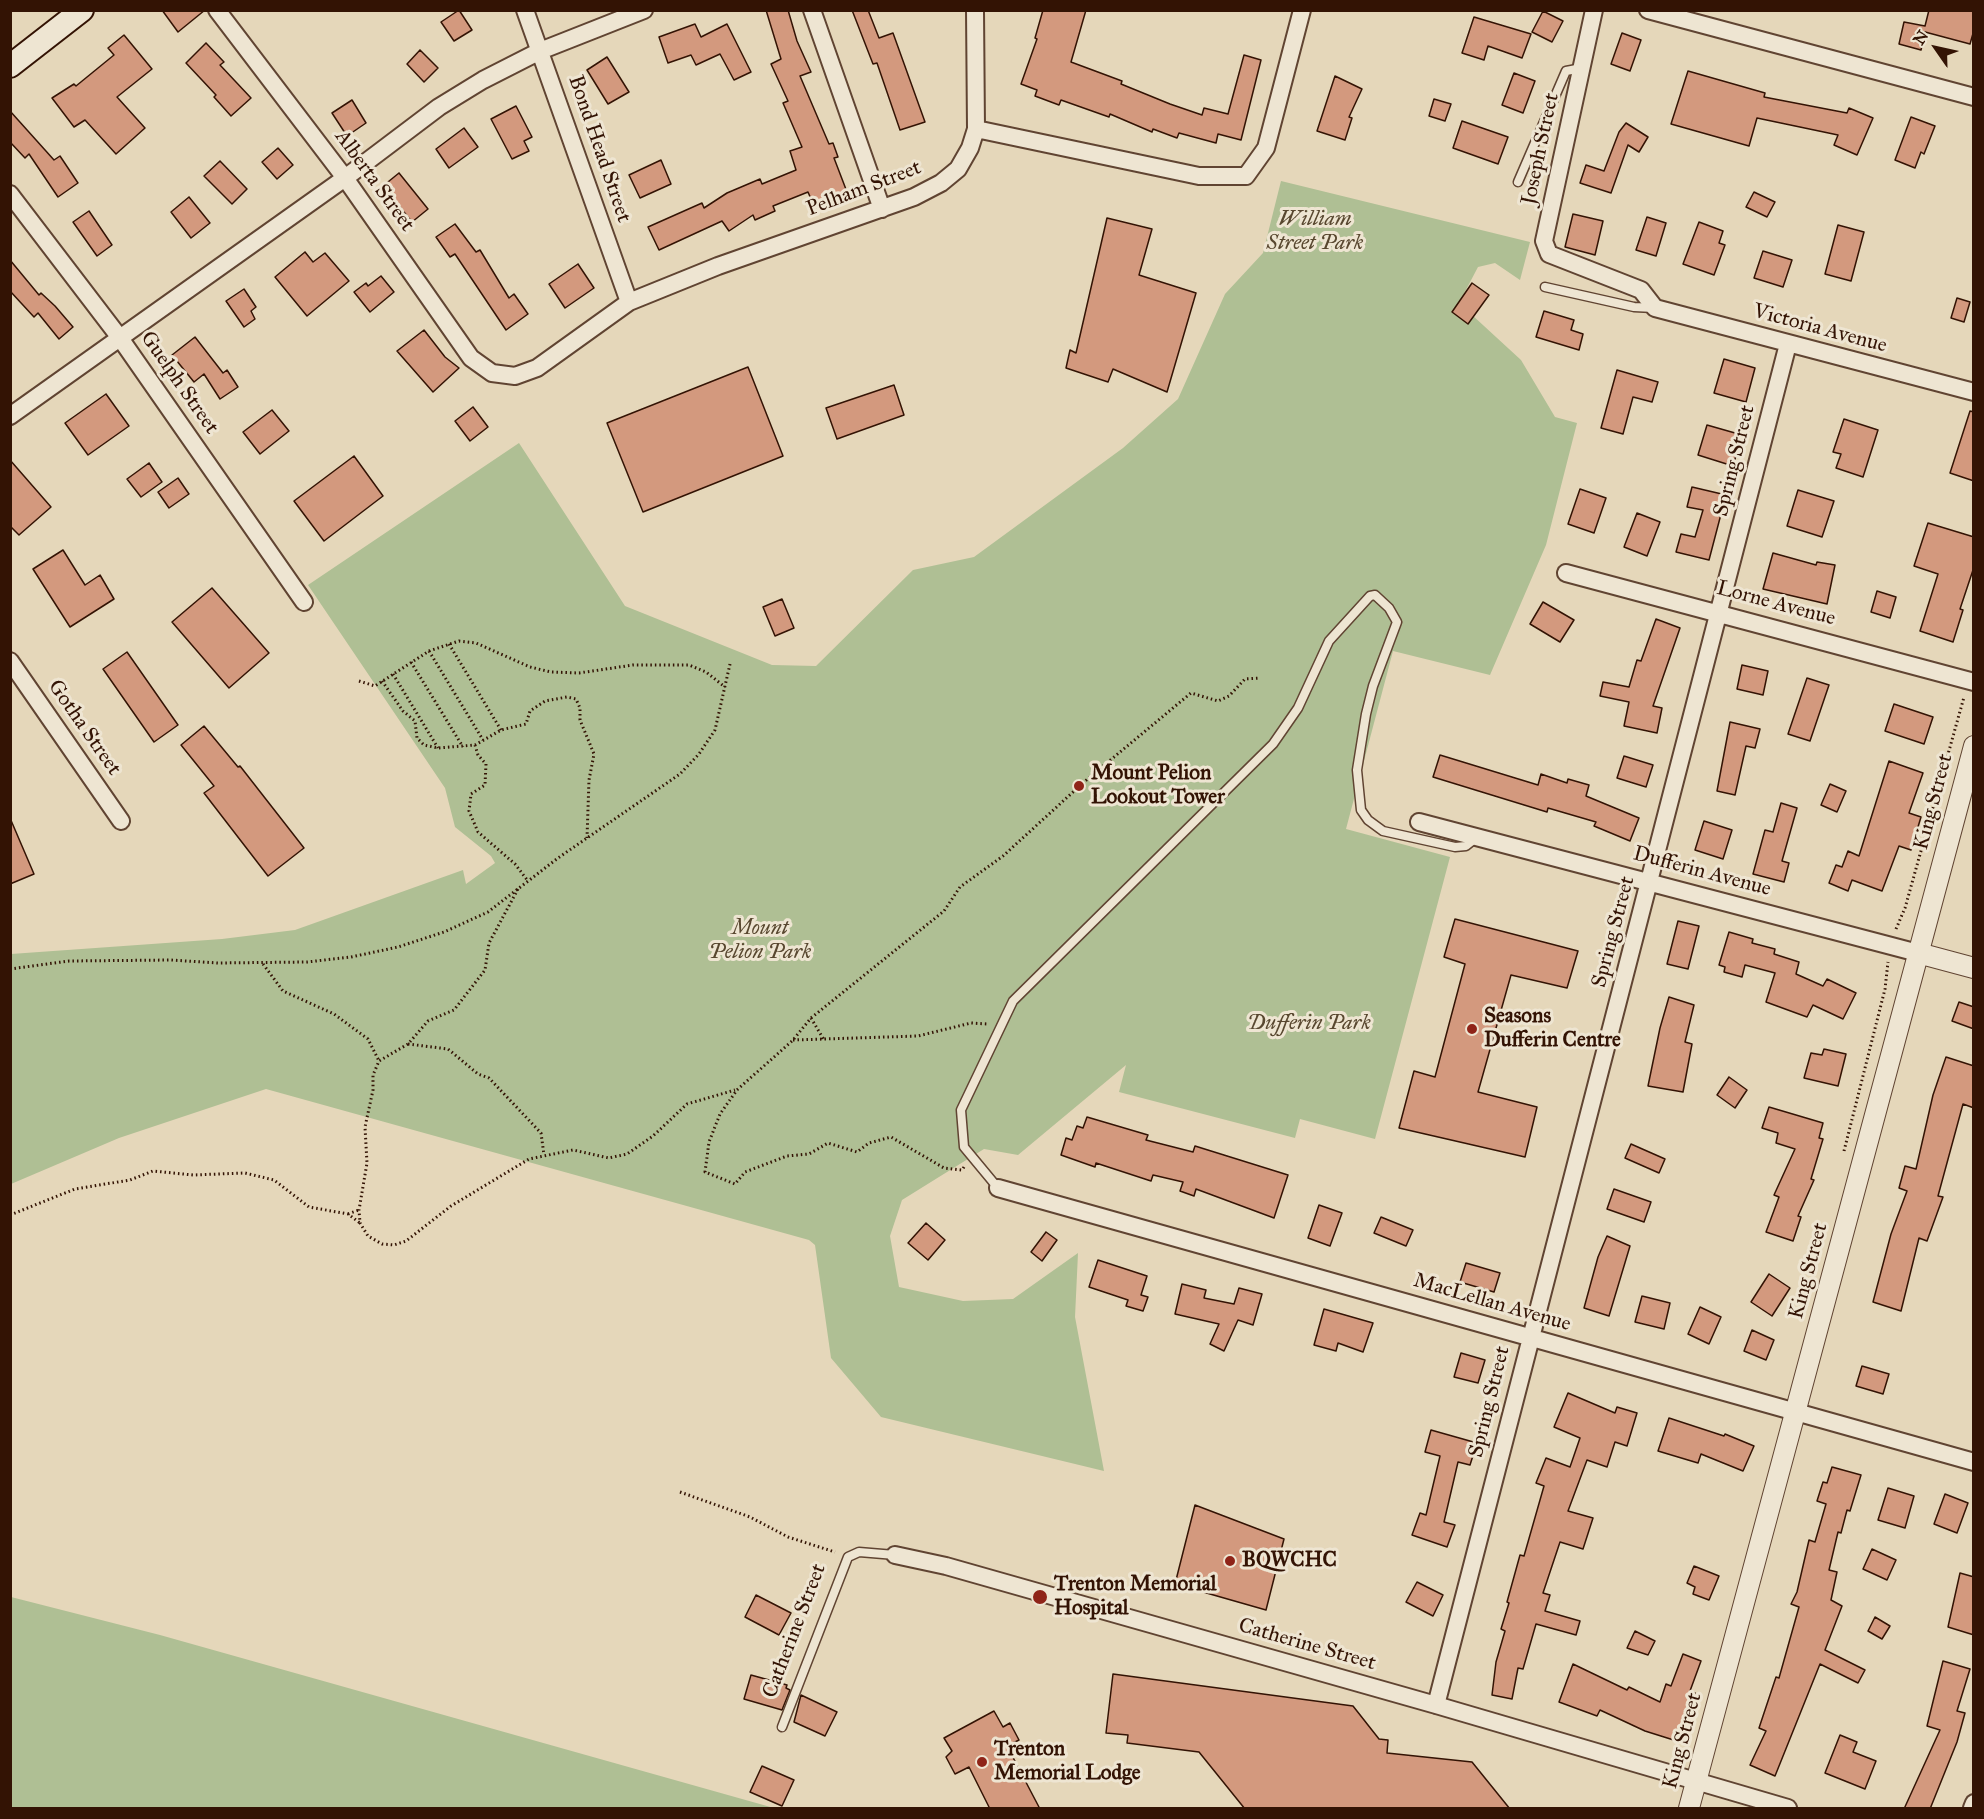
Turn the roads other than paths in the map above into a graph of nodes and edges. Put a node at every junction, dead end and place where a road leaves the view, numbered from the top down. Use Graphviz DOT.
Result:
graph roads {
  1 [pos="82,10"];
  2 [pos="217,10"];
  3 [pos="525,10"];
  4 [pos="644,10"];
  5 [pos="812,10"];
  6 [pos="975,10"];
  7 [pos="1302,10"];
  8 [pos="1594,10"];
  9 [pos="1648,10"];
  10 [pos="540,51"];
  11 [pos="10,66"];
  12 [pos="1582,68"];
  13 [pos="1974,97"];
  14 [pos="976,129"];
  15 [pos="345,178"];
  16 [pos="1518,183"];
  17 [pos="10,194"];
  18 [pos="882,209"];
  19 [pos="1544,241"];
  20 [pos="1545,287"];
  21 [pos="629,302"];
  22 [pos="1655,308"];
  23 [pos="120,338"];
  24 [pos="1788,344"];
  25 [pos="496,374"];
  26 [pos="1974,392"];
  27 [pos="10,416"];
  28 [pos="1566,573"];
  29 [pos="304,602"];
  30 [pos="1719,612"];
  31 [pos="10,661"];
  32 [pos="1974,682"];
  33 [pos="1974,746"];
  34 [pos="122,821"];
  35 [pos="1419,822"];
  36 [pos="1476,837"];
  37 [pos="1650,883"];
  38 [pos="1918,953"];
  39 [pos="1974,968"];
  40 [pos="998,1188"];
  41 [pos="1530,1337"];
  42 [pos="1796,1413"];
  43 [pos="1974,1462"];
  44 [pos="895,1554"];
  45 [pos="1436,1705"];
  46 [pos="782,1727"];
  47 [pos="1697,1782"];
  48 [pos="1974,1803"];
  49 [pos="1689,1809"];
  50 [pos="1788,1809"];
  51 [pos="1972,1809"];
  1 -- 11 [label="main road"];
  2 -- 15 [label="street, Alberta Street"];
  3 -- 10 [label="street, Bond Head Street"];
  4 -- 10 [label="street"];
  5 -- 18 [label="street"];
  6 -- 14 [label="street"];
  7 -- 14 [label="street"];
  8 -- 12 [label="street, Joseph Street"];
  9 -- 13 [label="street"];
  10 -- 15 [label="street"];
  10 -- 21 [label="street, Bond Head Street"];
  12 -- 16 [label="lane, Joseph Street"];
  12 -- 19 [label="street, Joseph Street"];
  14 -- 18 [label="street, Pelham Street"];
  15 -- 23 [label="street"];
  15 -- 25 [label="street, Alberta Street"];
  17 -- 23 [label="street, Guelph Street"];
  18 -- 21 [label="street, Pelham Street"];
  19 -- 22 [label="street, Victoria Avenue"];
  20 -- 22 [label="lane, Victoria Avenue"];
  21 -- 25 [label="street, Pelham Street"];
  22 -- 24 [label="street, Victoria Avenue"];
  23 -- 27 [label="street"];
  23 -- 29 [label="street, Guelph Street"];
  24 -- 26 [label="street, Victoria Avenue"];
  24 -- 30 [label="street, Spring Street"];
  28 -- 30 [label="street, Lorne Avenue"];
  30 -- 32 [label="street, Lorne Avenue"];
  30 -- 37 [label="street, Spring Street"];
  31 -- 34 [label="street, Gotha Street"];
  33 -- 38 [label="street, King Street"];
  35 -- 36 [label="street, Dufferin Avenue"];
  36 -- 37 [label="street, Dufferin Avenue"];
  36 -- 40 [label="lane"];
  37 -- 38 [label="street, Dufferin Avenue"];
  37 -- 41 [label="street, Spring Street"];
  38 -- 39 [label="street, Dufferin Avenue"];
  38 -- 42 [label="street, King Street"];
  40 -- 41 [label="street, MacLellan Avenue"];
  41 -- 42 [label="street, MacLellan Avenue"];
  41 -- 45 [label="street, Spring Street"];
  42 -- 43 [label="street, MacLellan Avenue"];
  42 -- 47 [label="street, King Street"];
  44 -- 45 [label="street, Catherine Street"];
  44 -- 46 [label="lane, Catherine Street"];
  45 -- 47 [label="street, Catherine Street"];
  47 -- 49 [label="street, King Street"];
  47 -- 50 [label="street, Catherine Street"];
  48 -- 51 [label="street"];
}
